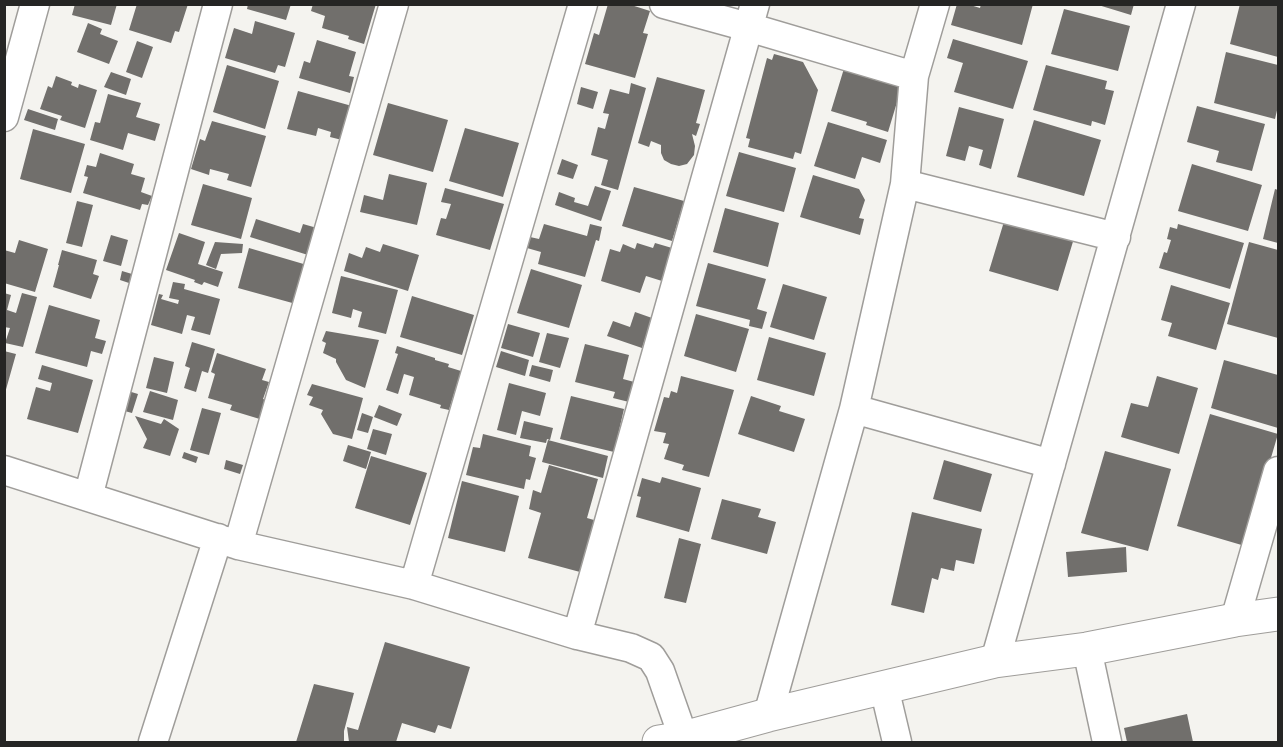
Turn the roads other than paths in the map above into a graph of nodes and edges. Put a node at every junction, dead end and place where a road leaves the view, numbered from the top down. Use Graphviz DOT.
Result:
graph roads {
  1 [pos="35,4"];
  2 [pos="218,4"];
  3 [pos="394,4"];
  4 [pos="583,4"];
  5 [pos="664,4"];
  6 [pos="935,4"];
  7 [pos="1181,4"];
  8 [pos="751,16"];
  9 [pos="914,76"];
  10 [pos="4,117"];
  11 [pos="905,184"];
  12 [pos="1116,237"];
  13 [pos="854,409"];
  14 [pos="1051,464"];
  15 [pos="4,470"];
  16 [pos="1278,471"];
  17 [pos="88,497"];
  18 [pos="228,542"];
  19 [pos="414,585"];
  20 [pos="1278,614"];
  21 [pos="1235,620"];
  22 [pos="577,635"];
  23 [pos="1087,649"];
  24 [pos="995,661"];
  25 [pos="884,687"];
  26 [pos="768,715"];
  27 [pos="676,741"];
  28 [pos="153,742"];
  29 [pos="897,742"];
  30 [pos="1107,742"];
  1 -- 10 [label="street"];
  2 -- 17 [label="street"];
  3 -- 18 [label="street"];
  4 -- 19 [label="street"];
  5 -- 8 [label="street"];
  6 -- 9 [label="street"];
  7 -- 12 [label="street"];
  8 -- 9 [label="street"];
  8 -- 22 [label="street"];
  9 -- 11 [label="street"];
  11 -- 12 [label="street"];
  11 -- 13 [label="street"];
  12 -- 14 [label="street"];
  13 -- 14 [label="street"];
  13 -- 26 [label="street"];
  14 -- 24 [label="street"];
  15 -- 17 [label="street"];
  16 -- 21 [label="street"];
  17 -- 18 [label="street"];
  18 -- 19 [label="street"];
  18 -- 28 [label="street"];
  19 -- 22 [label="street"];
  20 -- 21 [label="street"];
  21 -- 23 [label="street"];
  22 -- 27 [label="street"];
  23 -- 24 [label="street"];
  23 -- 30 [label="street"];
  24 -- 25 [label="street"];
  25 -- 26 [label="street"];
  25 -- 29 [label="street"];
  26 -- 27 [label="street"];
}
